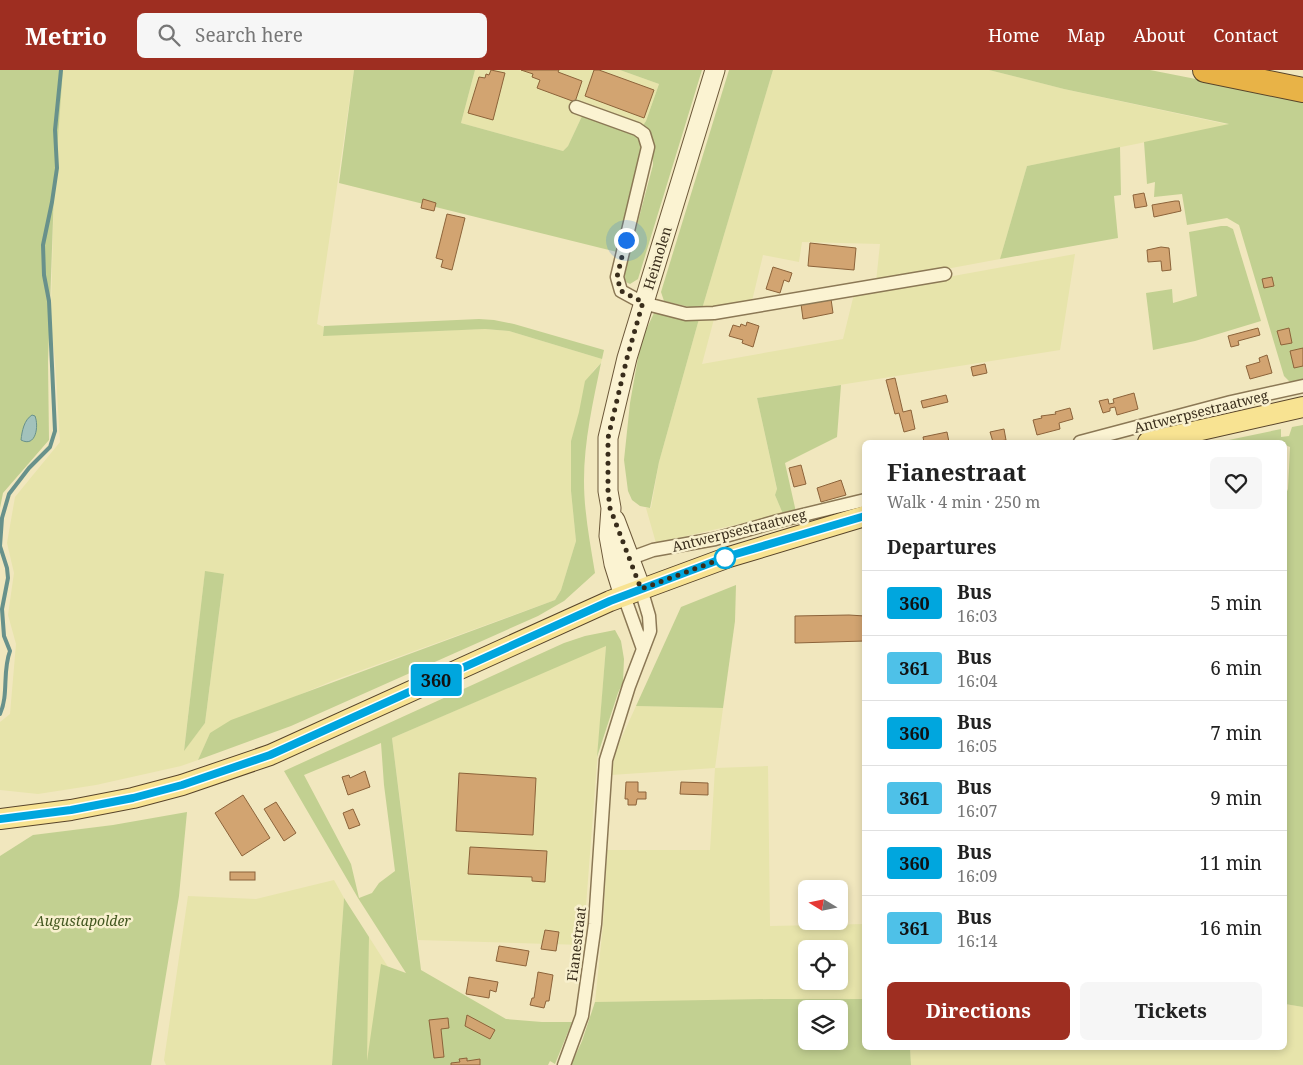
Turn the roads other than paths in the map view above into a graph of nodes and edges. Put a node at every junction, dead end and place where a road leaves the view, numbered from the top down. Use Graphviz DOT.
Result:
graph roads {
  1 [pos="715,70"];
  2 [pos="1205,70"];
  3 [pos="1303,90"];
  4 [pos="576,107"];
  5 [pos="945,274"];
  6 [pos="643,302"];
  7 [pos="1298,387"];
  8 [pos="1300,407"];
  9 [pos="1088,440"];
  10 [pos="1157,440"];
  11 [pos="862,501"];
  12 [pos="862,517"];
  13 [pos="622,561"];
  14 [pos="633,592"];
  15 [pos="643,649"];
  16 [pos="0,819"];
  17 [pos="564,1065"];
  1 -- 6 [label="street, Heimolen"];
  2 -- 3 [label="highway"];
  4 -- 6 [label="street"];
  5 -- 6 [label="street"];
  6 -- 13 [label="street, Heimolen"];
  7 -- 8 [label="street, Antwerpsestraatweg"];
  7 -- 9 [label="street, Antwerpsestraatweg"];
  8 -- 10 [label="main road, Antwerpsestraatweg"];
  11 -- 13 [label="street, Antwerpsestraatweg"];
  12 -- 14 [label="main road, Antwerpsestraatweg"];
  13 -- 14 [label="street, Heimolen"];
  14 -- 15 [label="street"];
  14 -- 15 [label="street, Fianestraat"];
  14 -- 16 [label="main road, Antwerpsestraatweg"];
  15 -- 17 [label="street, Fianestraat"];
}
